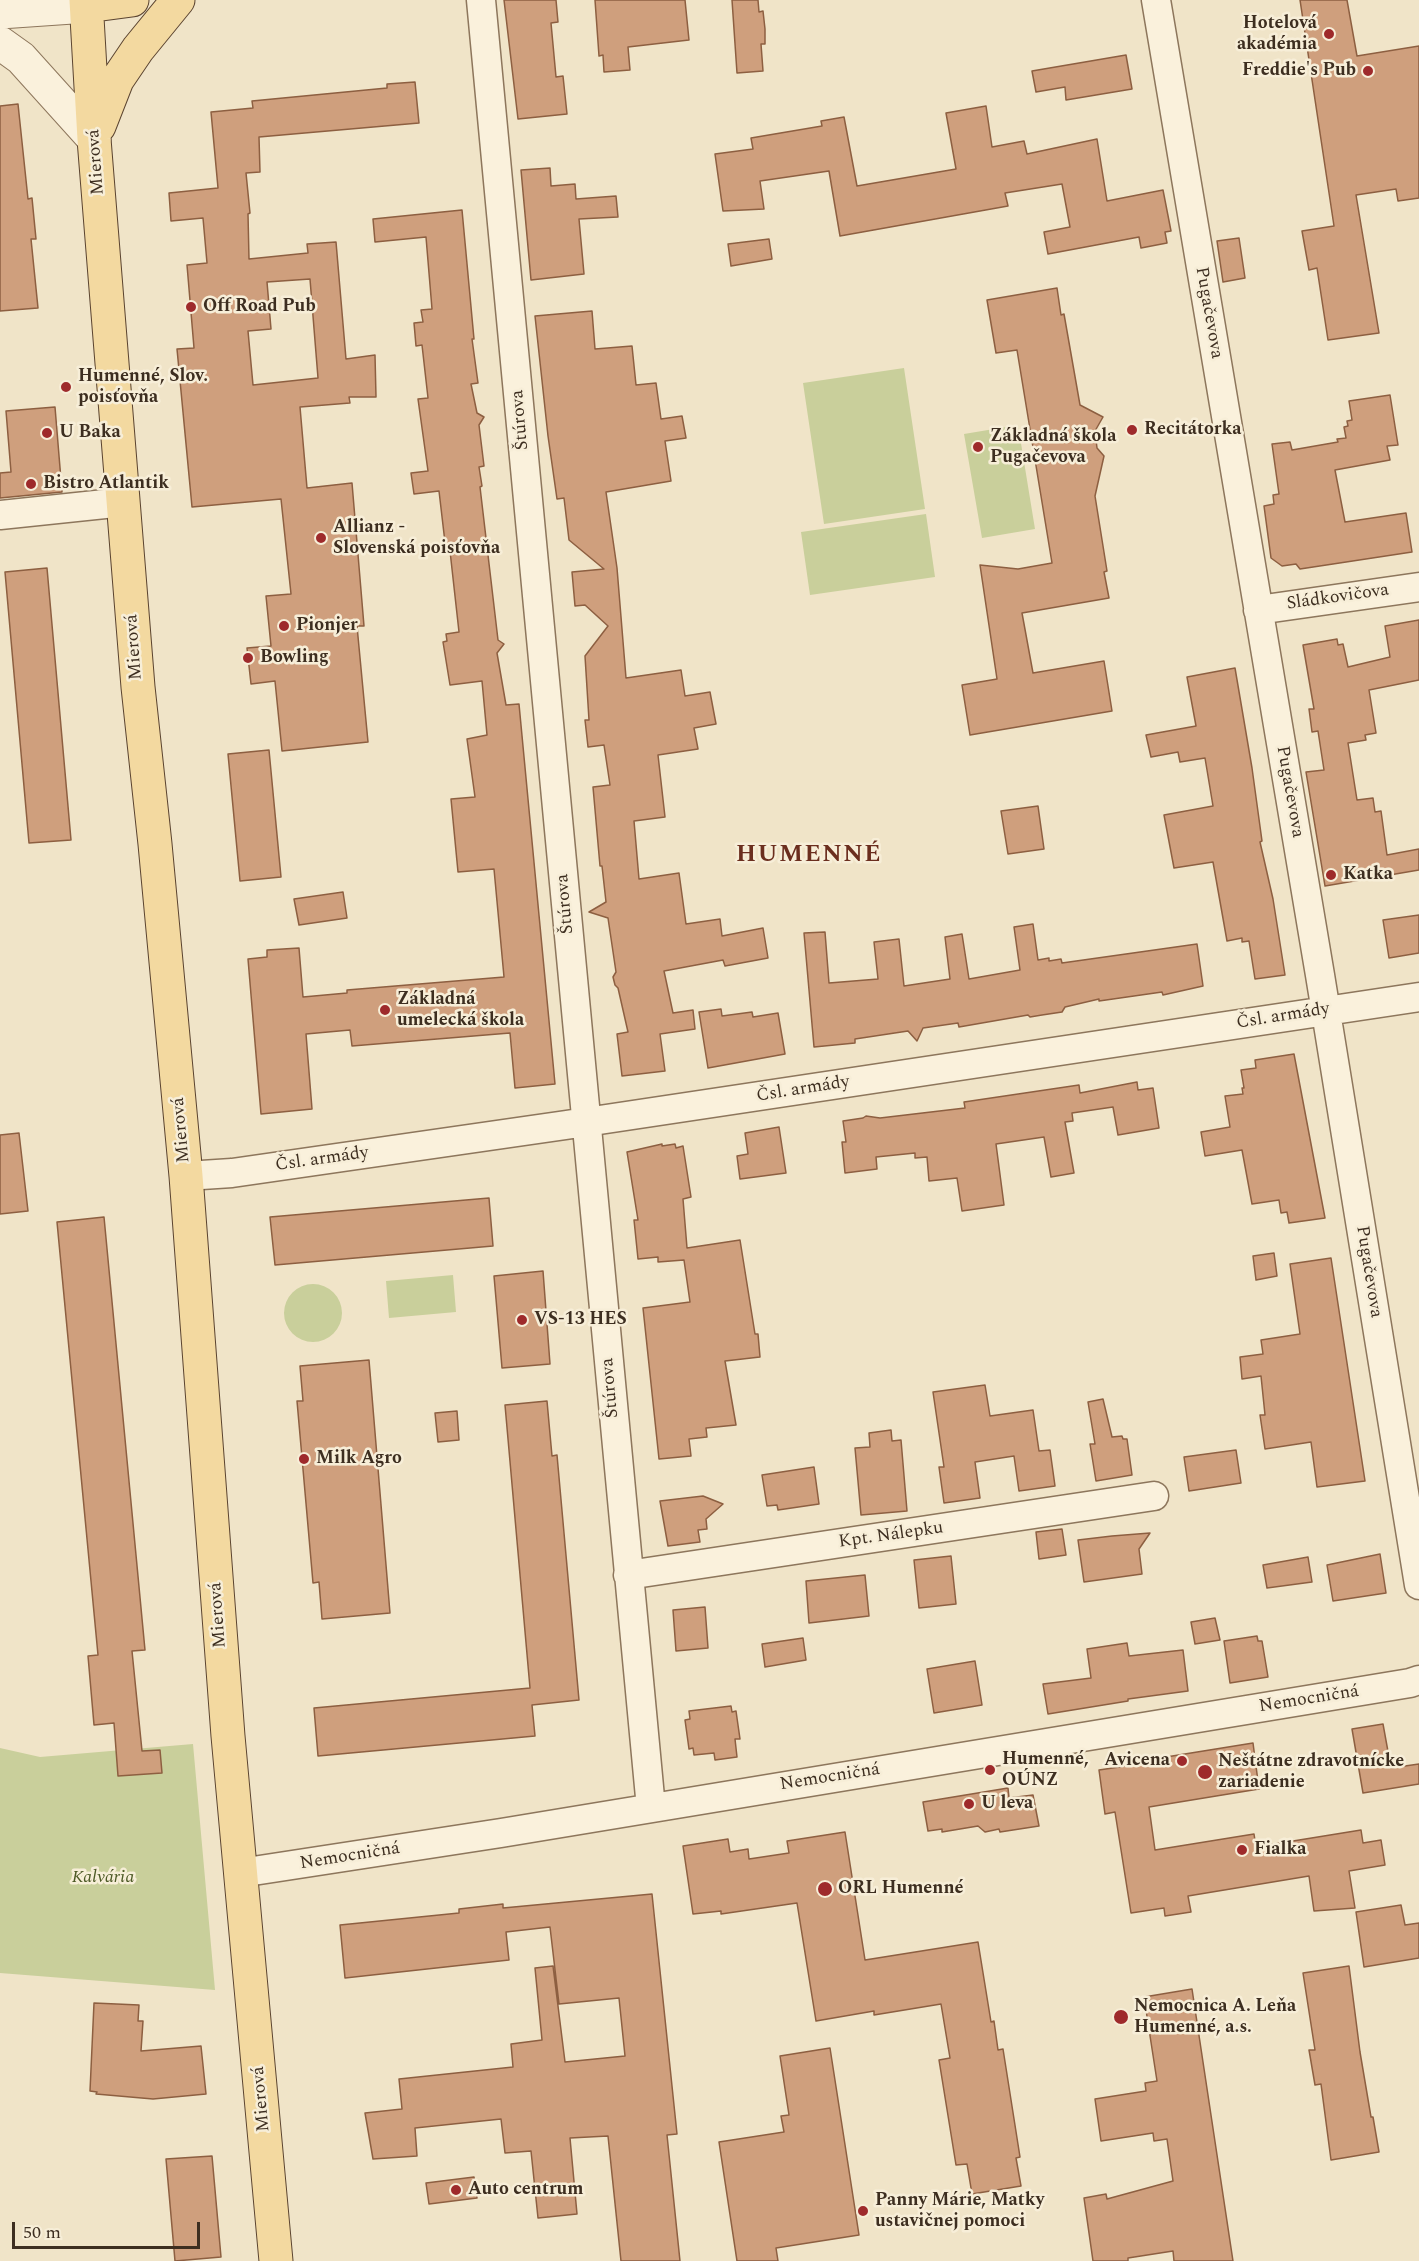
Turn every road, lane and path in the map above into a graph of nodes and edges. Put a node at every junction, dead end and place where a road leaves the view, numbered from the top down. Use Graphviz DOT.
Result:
graph roads {
  1 [pos="132,0"];
  2 [pos="178,0"];
  3 [pos="481,0"];
  4 [pos="1156,0"];
  5 [pos="87,3"];
  6 [pos="0,12"];
  7 [pos="0,43"];
  8 [pos="94,139"];
  9 [pos="124,502"];
  10 [pos="0,514"];
  11 [pos="1419,587"];
  12 [pos="1258,610"];
  13 [pos="1419,997"];
  14 [pos="1325,1011"];
  15 [pos="586,1122"];
  16 [pos="186,1176"];
  17 [pos="1154,1497"];
  18 [pos="628,1575"];
  19 [pos="1419,1585"];
  20 [pos="1419,1680"];
  21 [pos="651,1808"];
  22 [pos="240,1873"];
  23 [pos="276,2261"];
  1 -- 5 [label="main road"];
  2 -- 8 [label="main road"];
  3 -- 15 [label="street, Štúrova"];
  4 -- 12 [label="street, Pugačevova"];
  5 -- 6 [label="street"];
  5 -- 8 [label="main road, Mierová"];
  7 -- 8 [label="street"];
  8 -- 9 [label="main road, Mierová"];
  9 -- 10 [label="street"];
  9 -- 16 [label="main road, Mierová"];
  11 -- 12 [label="street, Sládkovičova"];
  12 -- 14 [label="street, Pugačevova"];
  13 -- 14 [label="street, Čsl. armády"];
  14 -- 15 [label="street, Čsl. armády"];
  14 -- 19 [label="street, Pugačevova"];
  15 -- 16 [label="street, Čsl. armády"];
  15 -- 18 [label="street, Štúrova"];
  16 -- 22 [label="main road, Mierová"];
  17 -- 18 [label="street, Kpt. Nálepku"];
  18 -- 21 [label="street, Štúrova"];
  20 -- 21 [label="street, Nemocničná"];
  21 -- 22 [label="street, Nemocničná"];
  22 -- 23 [label="main road, Mierová"];
}
